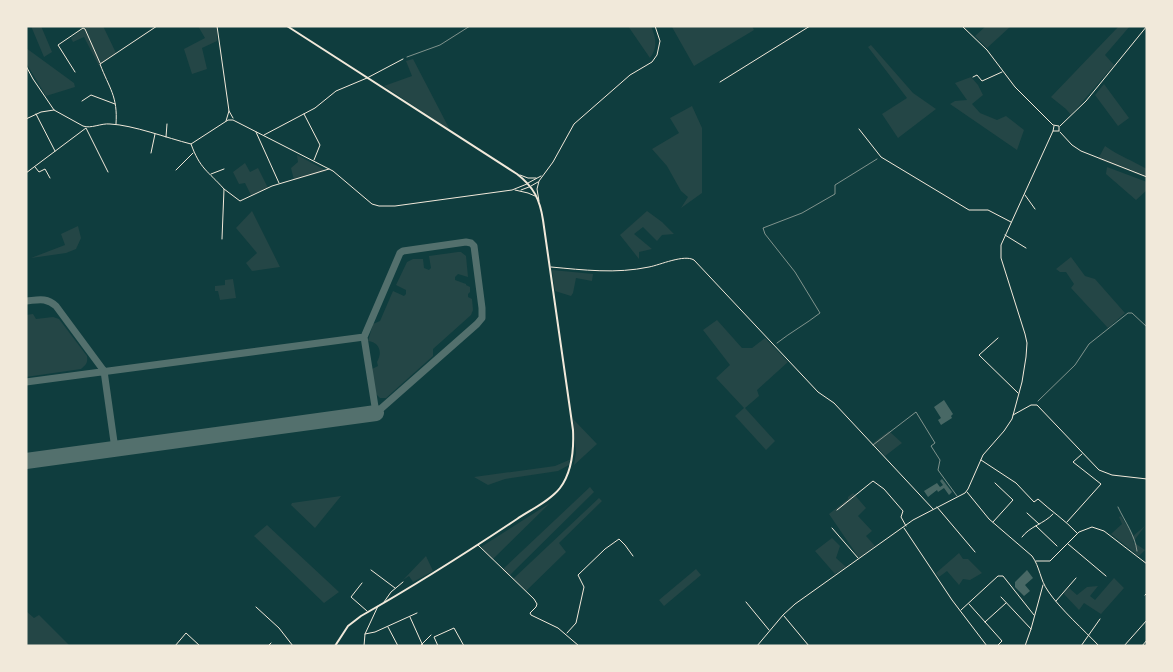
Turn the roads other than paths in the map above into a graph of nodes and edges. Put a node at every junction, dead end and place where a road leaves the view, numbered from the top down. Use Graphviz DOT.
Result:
graph roads {
  1 [pos="157,26"];
  2 [pos="217,26"];
  3 [pos="287,26"];
  4 [pos="655,26"];
  5 [pos="810,26"];
  6 [pos="962,26"];
  7 [pos="1146,26"];
  8 [pos="402,59"];
  9 [pos="100,64"];
  10 [pos="26,66"];
  11 [pos="76,72"];
  12 [pos="1003,72"];
  13 [pos="973,76"];
  14 [pos="367,78"];
  15 [pos="720,82"];
  16 [pos="82,101"];
  17 [pos="116,104"];
  18 [pos="54,110"];
  19 [pos="36,114"];
  20 [pos="304,114"];
  21 [pos="230,116"];
  22 [pos="26,119"];
  23 [pos="230,120"];
  24 [pos="236,121"];
  25 [pos="226,122"];
  26 [pos="168,124"];
  27 [pos="116,125"];
  28 [pos="1054,126"];
  29 [pos="1059,126"];
  30 [pos="86,128"];
  31 [pos="859,129"];
  32 [pos="256,131"];
  33 [pos="1053,131"];
  34 [pos="1059,131"];
  35 [pos="155,134"];
  36 [pos="264,135"];
  37 [pos="166,137"];
  38 [pos="191,144"];
  39 [pos="54,151"];
  40 [pos="194,152"];
  41 [pos="152,153"];
  42 [pos="313,160"];
  43 [pos="35,166"];
  44 [pos="224,169"];
  45 [pos="330,169"];
  46 [pos="176,170"];
  47 [pos="108,172"];
  48 [pos="26,173"];
  49 [pos="517,174"];
  50 [pos="544,174"];
  51 [pos="210,175"];
  52 [pos="1147,177"];
  53 [pos="50,178"];
  54 [pos="523,178"];
  55 [pos="536,178"];
  56 [pos="539,181"];
  57 [pos="528,183"];
  58 [pos="279,184"];
  59 [pos="523,186"];
  60 [pos="531,186"];
  61 [pos="224,189"];
  62 [pos="512,190"];
  63 [pos="518,190"];
  64 [pos="1025,195"];
  65 [pos="539,202"];
  66 [pos="1035,209"];
  67 [pos="1010,222"];
  68 [pos="1005,235"];
  69 [pos="222,239"];
  70 [pos="1026,248"];
  71 [pos="549,267"];
  72 [pos="998,338"];
  73 [pos="1018,393"];
  74 [pos="1013,415"];
  75 [pos="873,445"];
  76 [pos="1083,454"];
  77 [pos="981,460"];
  78 [pos="1147,479"];
  79 [pos="995,483"];
  80 [pos="966,491"];
  81 [pos="958,497"];
  82 [pos="938,507"];
  83 [pos="933,509"];
  84 [pos="837,510"];
  85 [pos="1027,513"];
  86 [pos="1054,514"];
  87 [pos="993,522"];
  88 [pos="1067,523"];
  89 [pos="1039,524"];
  90 [pos="1036,526"];
  91 [pos="905,527"];
  92 [pos="832,528"];
  93 [pos="1078,534"];
  94 [pos="1022,537"];
  95 [pos="1068,544"];
  96 [pos="478,545"];
  97 [pos="1057,546"];
  98 [pos="975,552"];
  99 [pos="633,556"];
  100 [pos="859,559"];
  101 [pos="1036,561"];
  102 [pos="1147,564"];
  103 [pos="371,570"];
  104 [pos="1106,576"];
  105 [pos="1076,578"];
  106 [pos="403,582"];
  107 [pos="362,584"];
  108 [pos="1044,584"];
  109 [pos="396,588"];
  110 [pos="1147,593"];
  111 [pos="1144,595"];
  112 [pos="1001,597"];
  113 [pos="1056,601"];
  114 [pos="384,602"];
  115 [pos="746,602"];
  116 [pos="969,603"];
  117 [pos="1007,603"];
  118 [pos="379,606"];
  119 [pos="256,607"];
  120 [pos="961,611"];
  121 [pos="368,612"];
  122 [pos="417,612"];
  123 [pos="783,615"];
  124 [pos="1034,615"];
  125 [pos="410,616"];
  126 [pos="1100,620"];
  127 [pos="1147,620"];
  128 [pos="984,622"];
  129 [pos="388,626"];
  130 [pos="1031,629"];
  131 [pos="770,631"];
  132 [pos="366,634"];
  133 [pos="566,634"];
  134 [pos="431,635"];
  135 [pos="1088,635"];
  136 [pos="1147,640"];
  137 [pos="271,643"];
  138 [pos="1096,643"];
  139 [pos="422,645"];
  140 [pos="175,646"];
  141 [pos="200,646"];
  142 [pos="268,646"];
  143 [pos="293,646"];
  144 [pos="336,646"];
  145 [pos="364,646"];
  146 [pos="398,646"];
  147 [pos="438,646"];
  148 [pos="464,646"];
  149 [pos="579,646"];
  150 [pos="757,646"];
  151 [pos="809,646"];
  152 [pos="987,646"];
  153 [pos="997,646"];
  154 [pos="1025,646"];
  155 [pos="1081,646"];
  156 [pos="1093,646"];
  157 [pos="1099,646"];
  158 [pos="1124,646"];
  159 [pos="1142,646"];
  1 -- 9 [label="street"];
  2 -- 21 [label="street"];
  3 -- 14 [label="main road"];
  4 -- 50 [label="street"];
  5 -- 15 [label="street"];
  6 -- 12 [label="street"];
  7 -- 29 [label="street"];
  8 -- 14 [label="street"];
  9 -- 11 [label="street"];
  9 -- 17 [label="street"];
  10 -- 18 [label="street"];
  12 -- 13 [label="street"];
  12 -- 28 [label="street"];
  14 -- 20 [label="street"];
  14 -- 49 [label="main road"];
  16 -- 17 [label="street"];
  17 -- 27 [label="street"];
  18 -- 19 [label="street"];
  18 -- 30 [label="street"];
  19 -- 22 [label="street"];
  19 -- 39 [label="street"];
  20 -- 36 [label="street"];
  20 -- 42 [label="street"];
  21 -- 23 [label="street"];
  21 -- 24 [label="street"];
  21 -- 25 [label="street"];
  23 -- 24 [label="street"];
  23 -- 25 [label="street"];
  24 -- 32 [label="street"];
  25 -- 38 [label="street"];
  26 -- 37 [label="street"];
  27 -- 30 [label="street"];
  27 -- 35 [label="street"];
  28 -- 29 [label="street"];
  28 -- 33 [label="street"];
  29 -- 34 [label="street"];
  30 -- 39 [label="street"];
  30 -- 47 [label="street"];
  31 -- 67 [label="street"];
  32 -- 36 [label="street"];
  32 -- 58 [label="street"];
  33 -- 34 [label="street"];
  33 -- 64 [label="street"];
  34 -- 52 [label="street"];
  35 -- 37 [label="street"];
  35 -- 41 [label="street"];
  36 -- 42 [label="street"];
  37 -- 38 [label="street"];
  38 -- 40 [label="street"];
  39 -- 43 [label="street"];
  40 -- 46 [label="street"];
  40 -- 51 [label="street"];
  42 -- 45 [label="street"];
  43 -- 48 [label="street"];
  43 -- 53 [label="street"];
  44 -- 51 [label="street"];
  45 -- 58 [label="street"];
  45 -- 62 [label="street"];
  49 -- 54 [label="main road"];
  49 -- 55 [label="street"];
  50 -- 55 [label="street"];
  50 -- 56 [label="street"];
  51 -- 61 [label="street"];
  54 -- 57 [label="main road"];
  54 -- 59 [label="street"];
  55 -- 57 [label="street"];
  56 -- 60 [label="street"];
  56 -- 65 [label="street"];
  57 -- 59 [label="street"];
  57 -- 60 [label="main road"];
  58 -- 61 [label="street"];
  59 -- 62 [label="street"];
  60 -- 63 [label="street"];
  60 -- 65 [label="main road"];
  61 -- 69 [label="street"];
  62 -- 63 [label="street"];
  63 -- 65 [label="street"];
  64 -- 66 [label="street"];
  64 -- 67 [label="street"];
  65 -- 71 [label="main road"];
  67 -- 68 [label="street"];
  68 -- 70 [label="street"];
  68 -- 73 [label="street"];
  71 -- 75 [label="street"];
  71 -- 96 [label="main road"];
  72 -- 73 [label="street"];
  73 -- 74 [label="street"];
  74 -- 76 [label="street"];
  74 -- 77 [label="street"];
  75 -- 81 [label="lane"];
  75 -- 83 [label="street"];
  76 -- 78 [label="street"];
  76 -- 88 [label="street"];
  77 -- 80 [label="street"];
  77 -- 86 [label="street"];
  79 -- 87 [label="street"];
  80 -- 81 [label="street"];
  80 -- 87 [label="street"];
  81 -- 82 [label="street"];
  82 -- 83 [label="street"];
  82 -- 98 [label="street"];
  83 -- 91 [label="street"];
  84 -- 91 [label="street"];
  85 -- 89 [label="street"];
  86 -- 88 [label="street"];
  86 -- 89 [label="street"];
  87 -- 101 [label="street"];
  88 -- 93 [label="street"];
  89 -- 90 [label="street"];
  90 -- 94 [label="street"];
  90 -- 97 [label="street"];
  91 -- 100 [label="street"];
  91 -- 120 [label="street"];
  92 -- 100 [label="street"];
  93 -- 95 [label="street"];
  93 -- 102 [label="street"];
  95 -- 101 [label="street"];
  95 -- 104 [label="street"];
  96 -- 114 [label="main road"];
  96 -- 133 [label="street"];
  99 -- 133 [label="street"];
  100 -- 123 [label="street"];
  101 -- 108 [label="street"];
  103 -- 109 [label="street"];
  105 -- 113 [label="street"];
  106 -- 109 [label="street"];
  107 -- 121 [label="street"];
  108 -- 113 [label="street"];
  108 -- 124 [label="street"];
  109 -- 114 [label="street"];
  110 -- 111 [label="street"];
  112 -- 117 [label="street"];
  113 -- 135 [label="street"];
  114 -- 118 [label="main road"];
  115 -- 131 [label="street"];
  116 -- 120 [label="street"];
  116 -- 124 [label="street"];
  116 -- 128 [label="street"];
  117 -- 128 [label="street"];
  117 -- 130 [label="street"];
  118 -- 121 [label="main road"];
  118 -- 132 [label="street"];
  119 -- 143 [label="street"];
  120 -- 152 [label="street"];
  121 -- 144 [label="main road"];
  122 -- 125 [label="street"];
  123 -- 131 [label="street"];
  123 -- 151 [label="street"];
  124 -- 130 [label="street"];
  125 -- 129 [label="street"];
  125 -- 139 [label="street"];
  126 -- 135 [label="street"];
  127 -- 158 [label="street"];
  128 -- 153 [label="street"];
  129 -- 132 [label="street"];
  129 -- 146 [label="street"];
  130 -- 154 [label="street"];
  131 -- 150 [label="street"];
  132 -- 145 [label="street"];
  133 -- 149 [label="street"];
  134 -- 139 [label="street"];
  135 -- 138 [label="street"];
  135 -- 155 [label="street"];
  136 -- 159 [label="street"];
  137 -- 142 [label="street"];
  138 -- 156 [label="street"];
  138 -- 157 [label="street"];
  140 -- 141 [label="street"];
  147 -- 148 [label="street"];
}
